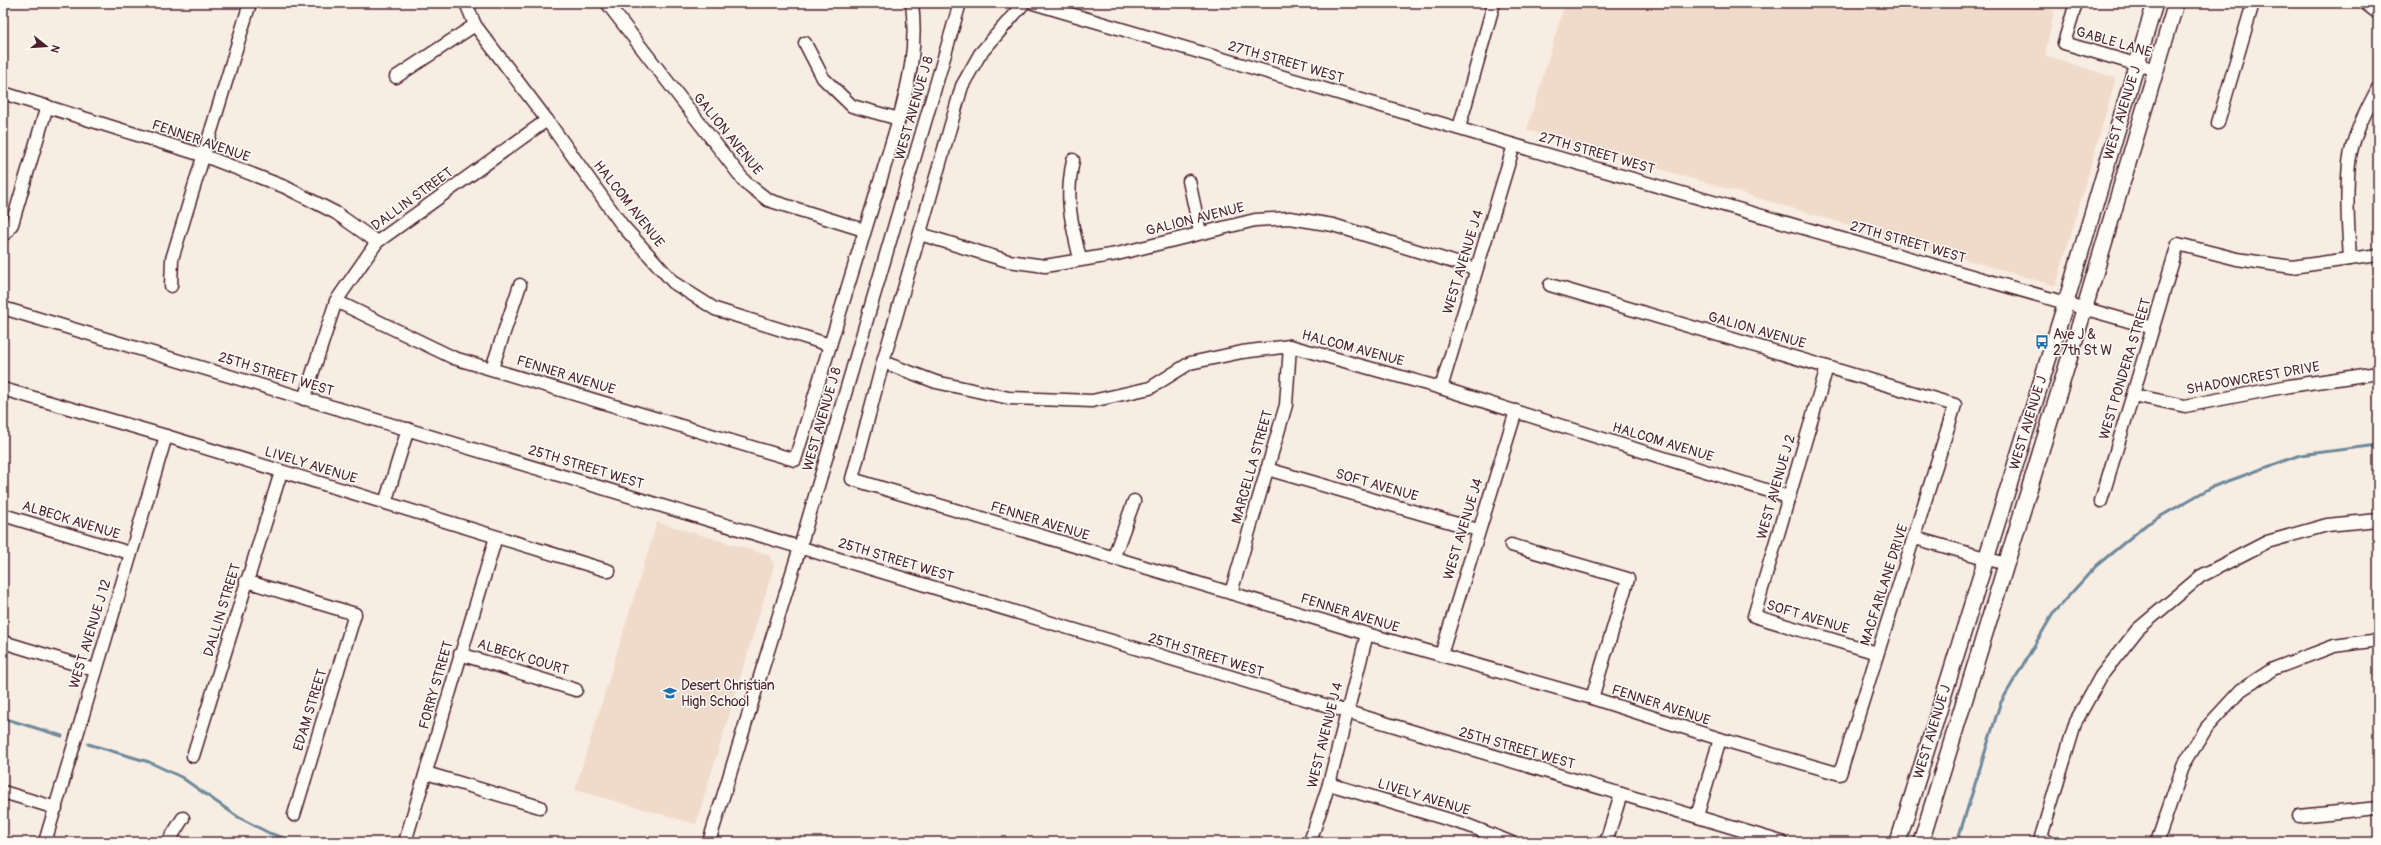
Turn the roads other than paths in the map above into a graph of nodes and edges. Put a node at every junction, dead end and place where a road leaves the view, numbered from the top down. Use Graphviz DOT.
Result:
graph roads {
  1 [pos="250,3"];
  2 [pos="466,3"];
  3 [pos="607,3"];
  4 [pos="912,3"];
  5 [pos="960,3"];
  6 [pos="1024,3"];
  7 [pos="1033,3"];
  8 [pos="1494,3"];
  9 [pos="2076,3"];
  10 [pos="2155,3"];
  11 [pos="2176,3"];
  12 [pos="2253,3"];
  13 [pos="2365,3"];
  14 [pos="2378,13"];
  15 [pos="475,25"];
  16 [pos="805,43"];
  17 [pos="2137,64"];
  18 [pos="2156,70"];
  19 [pos="396,77"];
  20 [pos="2378,88"];
  21 [pos="3,93"];
  22 [pos="47,106"];
  23 [pos="899,119"];
  24 [pos="547,120"];
  25 [pos="2218,123"];
  26 [pos="1459,128"];
  27 [pos="1514,145"];
  28 [pos="202,155"];
  29 [pos="1073,160"];
  30 [pos="1190,181"];
  31 [pos="864,230"];
  32 [pos="1200,232"];
  33 [pos="6,233"];
  34 [pos="920,234"];
  35 [pos="377,242"];
  36 [pos="2378,255"];
  37 [pos="1080,259"];
  38 [pos="2350,259"];
  39 [pos="1476,269"];
  40 [pos="520,285"];
  41 [pos="1550,285"];
  42 [pos="171,286"];
  43 [pos="336,301"];
  44 [pos="2066,302"];
  45 [pos="2085,307"];
  46 [pos="3,308"];
  47 [pos="2153,328"];
  48 [pos="830,345"];
  49 [pos="1290,346"];
  50 [pos="883,362"];
  51 [pos="1827,367"];
  52 [pos="492,368"];
  53 [pos="2378,373"];
  54 [pos="1441,388"];
  55 [pos="3,389"];
  56 [pos="2133,395"];
  57 [pos="304,399"];
  58 [pos="1955,405"];
  59 [pos="1516,411"];
  60 [pos="408,429"];
  61 [pos="166,436"];
  62 [pos="1267,469"];
  63 [pos="281,472"];
  64 [pos="1788,497"];
  65 [pos="1134,501"];
  66 [pos="2101,501"];
  67 [pos="385,503"];
  68 [pos="3,515"];
  69 [pos="2378,520"];
  70 [pos="1478,530"];
  71 [pos="496,537"];
  72 [pos="1915,538"];
  73 [pos="1511,545"];
  74 [pos="800,547"];
  75 [pos="130,553"];
  76 [pos="1986,558"];
  77 [pos="1114,559"];
  78 [pos="2006,564"];
  79 [pos="609,571"];
  80 [pos="246,581"];
  81 [pos="1231,593"];
  82 [pos="1754,616"];
  83 [pos="1367,634"];
  84 [pos="2378,640"];
  85 [pos="3,642"];
  86 [pos="2378,644"];
  87 [pos="1877,653"];
  88 [pos="460,654"];
  89 [pos="1441,655"];
  90 [pos="94,670"];
  91 [pos="576,690"];
  92 [pos="1592,698"];
  93 [pos="1346,713"];
  94 [pos="1720,739"];
  95 [pos="193,756"];
  96 [pos="426,773"];
  97 [pos="1840,774"];
  98 [pos="1329,784"];
  99 [pos="3,792"];
  100 [pos="1621,794"];
  101 [pos="540,807"];
  102 [pos="56,808"];
  103 [pos="2378,808"];
  104 [pos="294,815"];
  105 [pos="1697,816"];
  106 [pos="2299,816"];
  107 [pos="183,818"];
  108 [pos="2045,840"];
  109 [pos="168,841"];
  110 [pos="45,842"];
  111 [pos="405,842"];
  112 [pos="709,842"];
  113 [pos="1310,842"];
  114 [pos="1510,842"];
  115 [pos="1606,842"];
  116 [pos="1781,842"];
  117 [pos="1898,842"];
  118 [pos="1921,842"];
  119 [pos="2157,842"];
  1 -- 28 [label="street"];
  2 -- 15 [label="street, HALCOM AVENUE"];
  3 -- 31 [label="street, GALION AVENUE"];
  4 -- 23 [label="street"];
  5 -- 74 [label="street, WEST AVENUE J 8"];
  6 -- 34 [label="street"];
  7 -- 26 [label="street, 27TH STREET WEST"];
  8 -- 26 [label="street"];
  9 -- 17 [label="street, GABLE LANE"];
  10 -- 17 [label="main road, WEST AVENUE J"];
  11 -- 18 [label="main road, WEST AVENUE J"];
  12 -- 25 [label="street"];
  13 -- 14 [label="street"];
  15 -- 19 [label="street"];
  15 -- 24 [label="street, HALCOM AVENUE"];
  16 -- 23 [label="street"];
  17 -- 18 [label="street, GABLE LANE"];
  17 -- 44 [label="main road, WEST AVENUE J"];
  18 -- 45 [label="main road, WEST AVENUE J"];
  20 -- 38 [label="street"];
  21 -- 22 [label="street, FENNER AVENUE"];
  22 -- 28 [label="street, FENNER AVENUE"];
  22 -- 33 [label="street"];
  23 -- 31 [label="street"];
  24 -- 35 [label="street, DALLIN STREET"];
  24 -- 48 [label="street, HALCOM AVENUE"];
  26 -- 27 [label="street, 27TH STREET WEST"];
  27 -- 39 [label="street, WEST AVENUE J 4"];
  27 -- 44 [label="street, 27TH STREET WEST"];
  28 -- 35 [label="street, FENNER AVENUE"];
  28 -- 42 [label="street"];
  29 -- 37 [label="street"];
  30 -- 32 [label="street"];
  31 -- 48 [label="street"];
  32 -- 37 [label="street, GALION AVENUE"];
  32 -- 39 [label="street, GALION AVENUE"];
  34 -- 37 [label="street, GALION AVENUE"];
  34 -- 50 [label="street"];
  35 -- 43 [label="street, DALLIN STREET"];
  36 -- 38 [label="street"];
  38 -- 47 [label="street, WEST PONDERA STREET"];
  39 -- 54 [label="street, WEST AVENUE J 4"];
  40 -- 52 [label="street"];
  41 -- 51 [label="street, GALION AVENUE"];
  43 -- 52 [label="street, FENNER AVENUE"];
  43 -- 57 [label="street, DALLIN STREET"];
  44 -- 45 [label="street, 27TH STREET WEST"];
  44 -- 76 [label="main road, WEST AVENUE J"];
  45 -- 47 [label="street, 27TH STREET WEST"];
  45 -- 78 [label="main road, WEST AVENUE J"];
  46 -- 57 [label="street, 25TH STREET WEST"];
  47 -- 56 [label="street, WEST PONDERA STREET"];
  48 -- 52 [label="street, FENNER AVENUE"];
  49 -- 50 [label="street, HALCOM AVENUE"];
  49 -- 54 [label="street, HALCOM AVENUE"];
  49 -- 62 [label="street, MARCELLA STREET"];
  50 -- 77 [label="street, FENNER AVENUE"];
  51 -- 58 [label="street, GALION AVENUE"];
  51 -- 64 [label="street, WEST AVENUE J 2"];
  53 -- 56 [label="street, SHADOWCREST DRIVE"];
  54 -- 59 [label="street, HALCOM AVENUE"];
  55 -- 61 [label="street, LIVELY AVENUE"];
  56 -- 66 [label="street, WEST PONDERA STREET"];
  57 -- 60 [label="street, 25TH STREET WEST"];
  58 -- 72 [label="street, MACFARLANE DRIVE"];
  59 -- 64 [label="street, HALCOM AVENUE"];
  59 -- 70 [label="street, WEST AVENUE J4"];
  60 -- 67 [label="street"];
  60 -- 74 [label="street, 25TH STREET WEST"];
  61 -- 63 [label="street, LIVELY AVENUE"];
  61 -- 75 [label="street, WEST AVENUE J 12"];
  62 -- 70 [label="street, SOFT AVENUE"];
  62 -- 81 [label="street, MARCELLA STREET"];
  63 -- 67 [label="street, LIVELY AVENUE"];
  63 -- 80 [label="street, DALLIN STREET"];
  64 -- 82 [label="street, WEST AVENUE J 2"];
  65 -- 77 [label="street"];
  67 -- 71 [label="street, LIVELY AVENUE"];
  68 -- 75 [label="street, ALBECK AVENUE"];
  69 -- 108 [label="street"];
  70 -- 89 [label="street, WEST AVENUE J4"];
  71 -- 79 [label="street, LIVELY AVENUE"];
  71 -- 88 [label="street, FORRY STREET"];
  72 -- 76 [label="street"];
  72 -- 87 [label="street, MACFARLANE DRIVE"];
  73 -- 92 [label="street"];
  74 -- 93 [label="street, 25TH STREET WEST"];
  74 -- 112 [label="street, WEST AVENUE J 8"];
  75 -- 90 [label="street, WEST AVENUE J 12"];
  76 -- 78 [label="street"];
  76 -- 117 [label="main road, WEST AVENUE J"];
  77 -- 81 [label="street, FENNER AVENUE"];
  78 -- 118 [label="main road, WEST AVENUE J"];
  80 -- 95 [label="street, DALLIN STREET"];
  80 -- 104 [label="street, EDAM STREET"];
  81 -- 83 [label="street, FENNER AVENUE"];
  82 -- 87 [label="street, SOFT AVENUE"];
  83 -- 89 [label="street, FENNER AVENUE"];
  83 -- 93 [label="street, WEST AVENUE J 4"];
  84 -- 86 [label="street"];
  84 -- 119 [label="street"];
  85 -- 90 [label="street"];
  87 -- 97 [label="street, MACFARLANE DRIVE"];
  88 -- 91 [label="street, ALBECK COURT"];
  88 -- 96 [label="street, FORRY STREET"];
  89 -- 92 [label="street, FENNER AVENUE"];
  90 -- 102 [label="street, WEST AVENUE J 12"];
  92 -- 94 [label="street, FENNER AVENUE"];
  93 -- 98 [label="street, WEST AVENUE J 4"];
  93 -- 100 [label="street, 25TH STREET WEST"];
  94 -- 97 [label="street, FENNER AVENUE"];
  94 -- 105 [label="street"];
  96 -- 101 [label="street"];
  96 -- 111 [label="street, FORRY STREET"];
  98 -- 113 [label="street, WEST AVENUE J 4"];
  98 -- 114 [label="street, LIVELY AVENUE"];
  99 -- 102 [label="street"];
  100 -- 105 [label="street, 25TH STREET WEST"];
  100 -- 115 [label="street"];
  102 -- 110 [label="street, WEST AVENUE J 12"];
  103 -- 106 [label="street"];
  105 -- 116 [label="street, 25TH STREET WEST"];
  107 -- 109 [label="street"];
}
